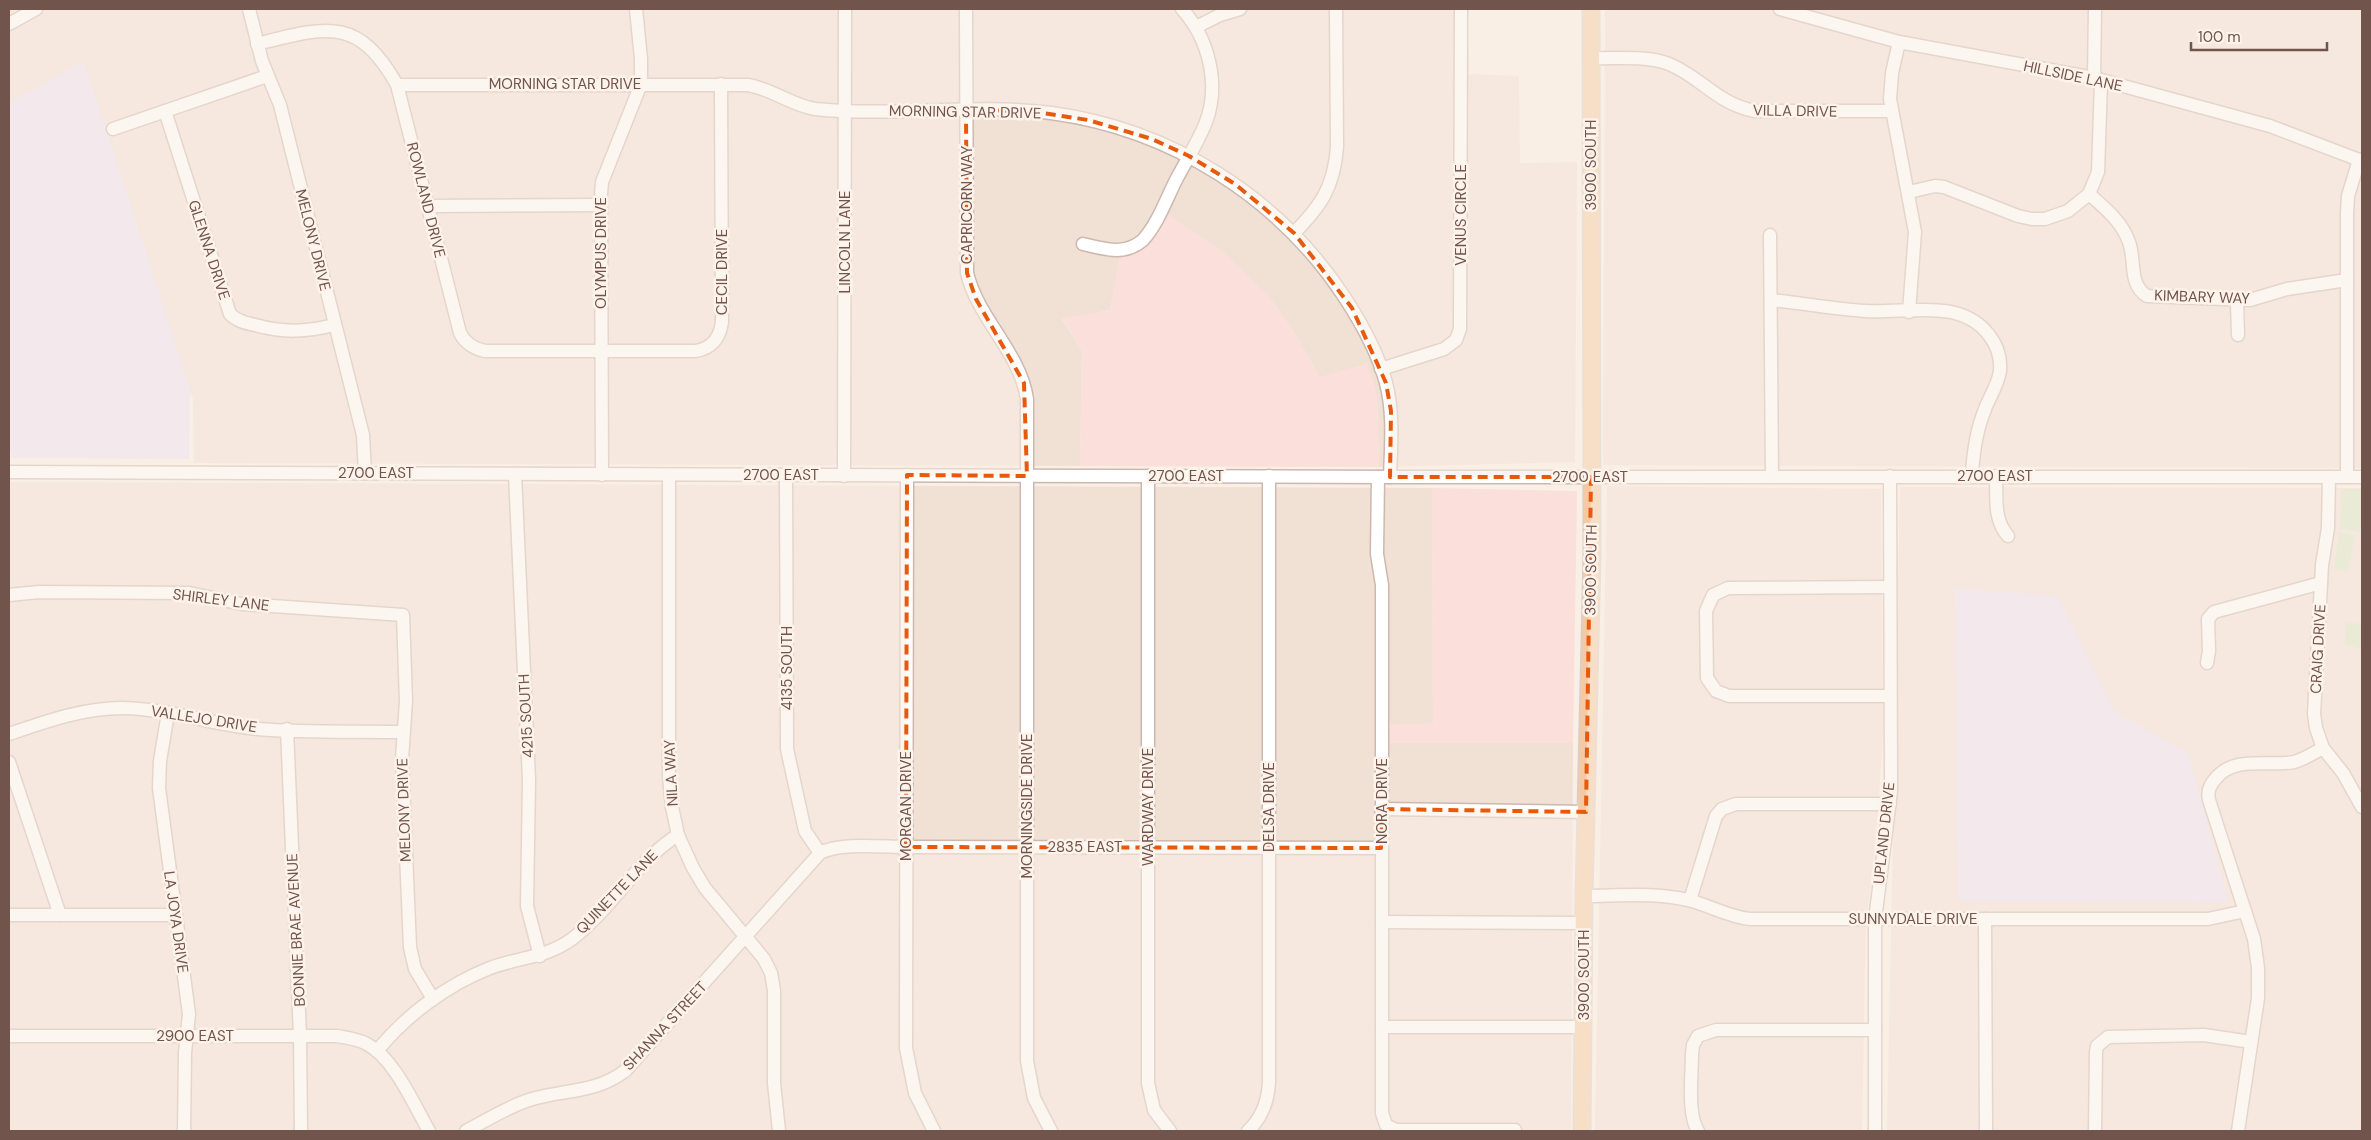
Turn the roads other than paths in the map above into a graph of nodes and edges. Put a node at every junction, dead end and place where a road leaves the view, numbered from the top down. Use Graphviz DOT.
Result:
graph roads {
  1 [pos="36,9"];
  2 [pos="249,9"];
  3 [pos="636,9"];
  4 [pos="845,9"];
  5 [pos="966,9"];
  6 [pos="1182,9"];
  7 [pos="1240,9"];
  8 [pos="1336,9"];
  9 [pos="1461,9"];
  10 [pos="1591,9"];
  11 [pos="1780,9"];
  12 [pos="2095,9"];
  13 [pos="9,24"];
  14 [pos="1196,27"];
  15 [pos="1899,42"];
  16 [pos="257,44"];
  17 [pos="1591,58"];
  18 [pos="267,76"];
  19 [pos="2097,79"];
  20 [pos="641,84"];
  21 [pos="721,84"];
  22 [pos="397,85"];
  23 [pos="845,110"];
  24 [pos="966,110"];
  25 [pos="165,111"];
  26 [pos="1892,111"];
  27 [pos="114,129"];
  28 [pos="1189,156"];
  29 [pos="2361,161"];
  30 [pos="1908,192"];
  31 [pos="2090,194"];
  32 [pos="600,205"];
  33 [pos="428,206"];
  34 [pos="1294,233"];
  35 [pos="1770,234"];
  36 [pos="1083,244"];
  37 [pos="2347,280"];
  38 [pos="1771,300"];
  39 [pos="2238,301"];
  40 [pos="1909,312"];
  41 [pos="334,325"];
  42 [pos="2238,335"];
  43 [pos="601,351"];
  44 [pos="1382,369"];
  45 [pos="9,472"];
  46 [pos="365,473"];
  47 [pos="515,474"];
  48 [pos="602,475"];
  49 [pos="669,475"];
  50 [pos="786,475"];
  51 [pos="906,475"];
  52 [pos="844,476"];
  53 [pos="1027,476"];
  54 [pos="1148,476"];
  55 [pos="1269,476"];
  56 [pos="1772,476"];
  57 [pos="1890,476"];
  58 [pos="1972,476"];
  59 [pos="1996,476"];
  60 [pos="2347,476"];
  61 [pos="1384,477"];
  62 [pos="1591,477"];
  63 [pos="2329,477"];
  64 [pos="2362,477"];
  65 [pos="2008,536"];
  66 [pos="2321,583"];
  67 [pos="1890,587"];
  68 [pos="9,595"];
  69 [pos="403,615"];
  70 [pos="2207,663"];
  71 [pos="1890,696"];
  72 [pos="168,713"];
  73 [pos="287,730"];
  74 [pos="403,732"];
  75 [pos="9,734"];
  76 [pos="2323,748"];
  77 [pos="9,762"];
  78 [pos="1890,804"];
  79 [pos="2362,807"];
  80 [pos="1382,809"];
  81 [pos="1586,812"];
  82 [pos="678,835"];
  83 [pos="906,847"];
  84 [pos="1027,847"];
  85 [pos="1148,848"];
  86 [pos="1269,848"];
  87 [pos="1382,848"];
  88 [pos="820,853"];
  89 [pos="1584,896"];
  90 [pos="1690,900"];
  91 [pos="2245,911"];
  92 [pos="9,915"];
  93 [pos="60,915"];
  94 [pos="175,916"];
  95 [pos="1985,919"];
  96 [pos="1874,920"];
  97 [pos="1382,922"];
  98 [pos="1584,923"];
  99 [pos="744,938"];
  100 [pos="540,956"];
  101 [pos="433,999"];
  102 [pos="1382,1027"];
  103 [pos="1583,1027"];
  104 [pos="1875,1030"];
  105 [pos="9,1036"];
  106 [pos="187,1036"];
  107 [pos="300,1036"];
  108 [pos="2251,1042"];
  109 [pos="377,1050"];
  110 [pos="1515,1130"];
  111 [pos="184,1131"];
  112 [pos="301,1131"];
  113 [pos="429,1131"];
  114 [pos="466,1131"];
  115 [pos="778,1131"];
  116 [pos="934,1131"];
  117 [pos="1051,1131"];
  118 [pos="1170,1131"];
  119 [pos="1248,1131"];
  120 [pos="1582,1131"];
  121 [pos="1698,1131"];
  122 [pos="1875,1131"];
  123 [pos="1986,1131"];
  124 [pos="2095,1131"];
  125 [pos="2238,1131"];
  1 -- 13 [label="street"];
  2 -- 16 [label="street, MELONY DRIVE"];
  3 -- 20 [label="street, OLYMPUS DRIVE"];
  4 -- 23 [label="street, LINCOLN LANE"];
  5 -- 24 [label="street, CAPRICORN WAY"];
  6 -- 14 [label="street"];
  7 -- 14 [label="street"];
  8 -- 34 [label="street"];
  9 -- 44 [label="street, VENUS CIRCLE"];
  10 -- 17 [label="main road, 3900 SOUTH"];
  11 -- 15 [label="street, HILLSIDE LANE"];
  12 -- 19 [label="street"];
  14 -- 28 [label="street"];
  15 -- 19 [label="street, HILLSIDE LANE"];
  15 -- 26 [label="street"];
  16 -- 18 [label="street, MELONY DRIVE"];
  16 -- 22 [label="street, ROWLAND DRIVE"];
  17 -- 26 [label="street, VILLA DRIVE"];
  17 -- 62 [label="main road, 3900 SOUTH"];
  18 -- 25 [label="street"];
  18 -- 41 [label="street, MELONY DRIVE"];
  19 -- 29 [label="street, HILLSIDE LANE"];
  19 -- 31 [label="street"];
  20 -- 21 [label="street, MORNING STAR DRIVE"];
  20 -- 22 [label="street, MORNING STAR DRIVE"];
  20 -- 32 [label="street, OLYMPUS DRIVE"];
  21 -- 23 [label="street, MORNING STAR DRIVE"];
  21 -- 43 [label="street, CECIL DRIVE"];
  22 -- 33 [label="street, ROWLAND DRIVE"];
  23 -- 24 [label="street, MORNING STAR DRIVE"];
  23 -- 52 [label="street, LINCOLN LANE"];
  24 -- 28 [label="street, MORNING STAR DRIVE"];
  24 -- 53 [label="street, CAPRICORN WAY"];
  25 -- 27 [label="street"];
  25 -- 41 [label="street, GLENNA DRIVE"];
  26 -- 30 [label="street"];
  28 -- 34 [label="street, MORNING STAR DRIVE"];
  28 -- 36 [label="street"];
  29 -- 37 [label="street"];
  30 -- 31 [label="street"];
  30 -- 40 [label="street"];
  31 -- 39 [label="street, KIMBARY WAY"];
  32 -- 33 [label="street"];
  32 -- 43 [label="street, OLYMPUS DRIVE"];
  33 -- 43 [label="street, ROWLAND DRIVE"];
  34 -- 44 [label="street, MORNING STAR DRIVE"];
  35 -- 38 [label="street"];
  37 -- 39 [label="street, KIMBARY WAY"];
  37 -- 60 [label="street"];
  38 -- 40 [label="street"];
  38 -- 56 [label="street"];
  39 -- 42 [label="street"];
  40 -- 58 [label="street"];
  41 -- 46 [label="street, MELONY DRIVE"];
  43 -- 48 [label="street, OLYMPUS DRIVE"];
  44 -- 61 [label="street, MORNING STAR DRIVE"];
  45 -- 46 [label="street, 2700 EAST"];
  46 -- 47 [label="street, 2700 EAST"];
  47 -- 48 [label="street, 2700 EAST"];
  47 -- 100 [label="street, 4215 SOUTH"];
  48 -- 49 [label="street, 2700 EAST"];
  49 -- 50 [label="street, 2700 EAST"];
  49 -- 82 [label="street, NILA WAY"];
  50 -- 52 [label="street, 2700 EAST"];
  50 -- 88 [label="street, 4135 SOUTH"];
  51 -- 52 [label="street, 2700 EAST"];
  51 -- 53 [label="street, 2700 EAST"];
  51 -- 83 [label="street, MORGAN DRIVE"];
  53 -- 54 [label="street, 2700 EAST"];
  53 -- 84 [label="street, MORNINGSIDE DRIVE"];
  54 -- 55 [label="street, 2700 EAST"];
  54 -- 85 [label="street, WARDWAY DRIVE"];
  55 -- 61 [label="street, 2700 EAST"];
  55 -- 86 [label="street, DELSA DRIVE"];
  56 -- 57 [label="street, 2700 EAST"];
  56 -- 62 [label="street, 2700 EAST"];
  57 -- 58 [label="street, 2700 EAST"];
  57 -- 67 [label="street, UPLAND DRIVE"];
  58 -- 59 [label="street, 2700 EAST"];
  59 -- 63 [label="street, 2700 EAST"];
  59 -- 65 [label="street"];
  60 -- 63 [label="street, 2700 EAST"];
  60 -- 64 [label="street, 2700 EAST"];
  61 -- 62 [label="street, 2700 EAST"];
  61 -- 80 [label="street, NORA DRIVE"];
  62 -- 81 [label="main road, 3900 SOUTH"];
  63 -- 66 [label="street, CRAIG DRIVE"];
  66 -- 70 [label="street"];
  66 -- 76 [label="street, CRAIG DRIVE"];
  67 -- 71 [label="street, UPLAND DRIVE"];
  67 -- 71 [label="street"];
  68 -- 69 [label="street, SHIRLEY LANE"];
  69 -- 74 [label="street, MELONY DRIVE"];
  71 -- 78 [label="street, UPLAND DRIVE"];
  72 -- 73 [label="street, VALLEJO DRIVE"];
  72 -- 75 [label="street, VALLEJO DRIVE"];
  72 -- 94 [label="street, LA JOYA DRIVE"];
  73 -- 74 [label="street, VALLEJO DRIVE"];
  73 -- 107 [label="street, BONNIE BRAE AVENUE"];
  74 -- 101 [label="street, MELONY DRIVE"];
  76 -- 79 [label="street, CRAIG DRIVE"];
  76 -- 91 [label="street"];
  77 -- 93 [label="street"];
  78 -- 90 [label="street"];
  78 -- 96 [label="street, UPLAND DRIVE"];
  80 -- 81 [label="street"];
  80 -- 87 [label="street, NORA DRIVE"];
  81 -- 89 [label="main road, 3900 SOUTH"];
  82 -- 99 [label="street, NILA WAY"];
  82 -- 100 [label="street, QUINETTE LANE"];
  83 -- 84 [label="street, 2835 EAST"];
  83 -- 88 [label="street, 2835 EAST"];
  83 -- 116 [label="street, MORGAN DRIVE"];
  84 -- 85 [label="street, 2835 EAST"];
  84 -- 117 [label="street, MORNINGSIDE DRIVE"];
  85 -- 86 [label="street, 2835 EAST"];
  85 -- 118 [label="street, WARDWAY DRIVE"];
  86 -- 87 [label="street, 2835 EAST"];
  86 -- 119 [label="street, DELSA DRIVE"];
  87 -- 97 [label="street, NORA DRIVE"];
  88 -- 99 [label="street, SHANNA STREET"];
  89 -- 90 [label="street, SUNNYDALE DRIVE"];
  89 -- 98 [label="main road, 3900 SOUTH"];
  90 -- 96 [label="street, SUNNYDALE DRIVE"];
  91 -- 95 [label="street, SUNNYDALE DRIVE"];
  91 -- 108 [label="street"];
  92 -- 93 [label="street"];
  93 -- 94 [label="street"];
  94 -- 106 [label="street, LA JOYA DRIVE"];
  95 -- 96 [label="street, SUNNYDALE DRIVE"];
  95 -- 123 [label="street"];
  96 -- 104 [label="street, UPLAND DRIVE"];
  97 -- 98 [label="street"];
  97 -- 102 [label="street, NORA DRIVE"];
  98 -- 103 [label="main road, 3900 SOUTH"];
  99 -- 114 [label="street, SHANNA STREET"];
  99 -- 115 [label="street, NILA WAY"];
  100 -- 101 [label="street, QUINETTE LANE"];
  101 -- 109 [label="street, QUINETTE LANE"];
  102 -- 103 [label="street"];
  102 -- 110 [label="street, NORA DRIVE"];
  103 -- 120 [label="main road, 3900 SOUTH"];
  104 -- 121 [label="street"];
  104 -- 122 [label="street, UPLAND DRIVE"];
  105 -- 106 [label="street, 2900 EAST"];
  106 -- 107 [label="street, 2900 EAST"];
  106 -- 111 [label="street, LA JOYA DRIVE"];
  107 -- 109 [label="street, 2900 EAST"];
  107 -- 112 [label="street, BONNIE BRAE AVENUE"];
  108 -- 124 [label="street"];
  108 -- 125 [label="street"];
  109 -- 113 [label="street"];
}
